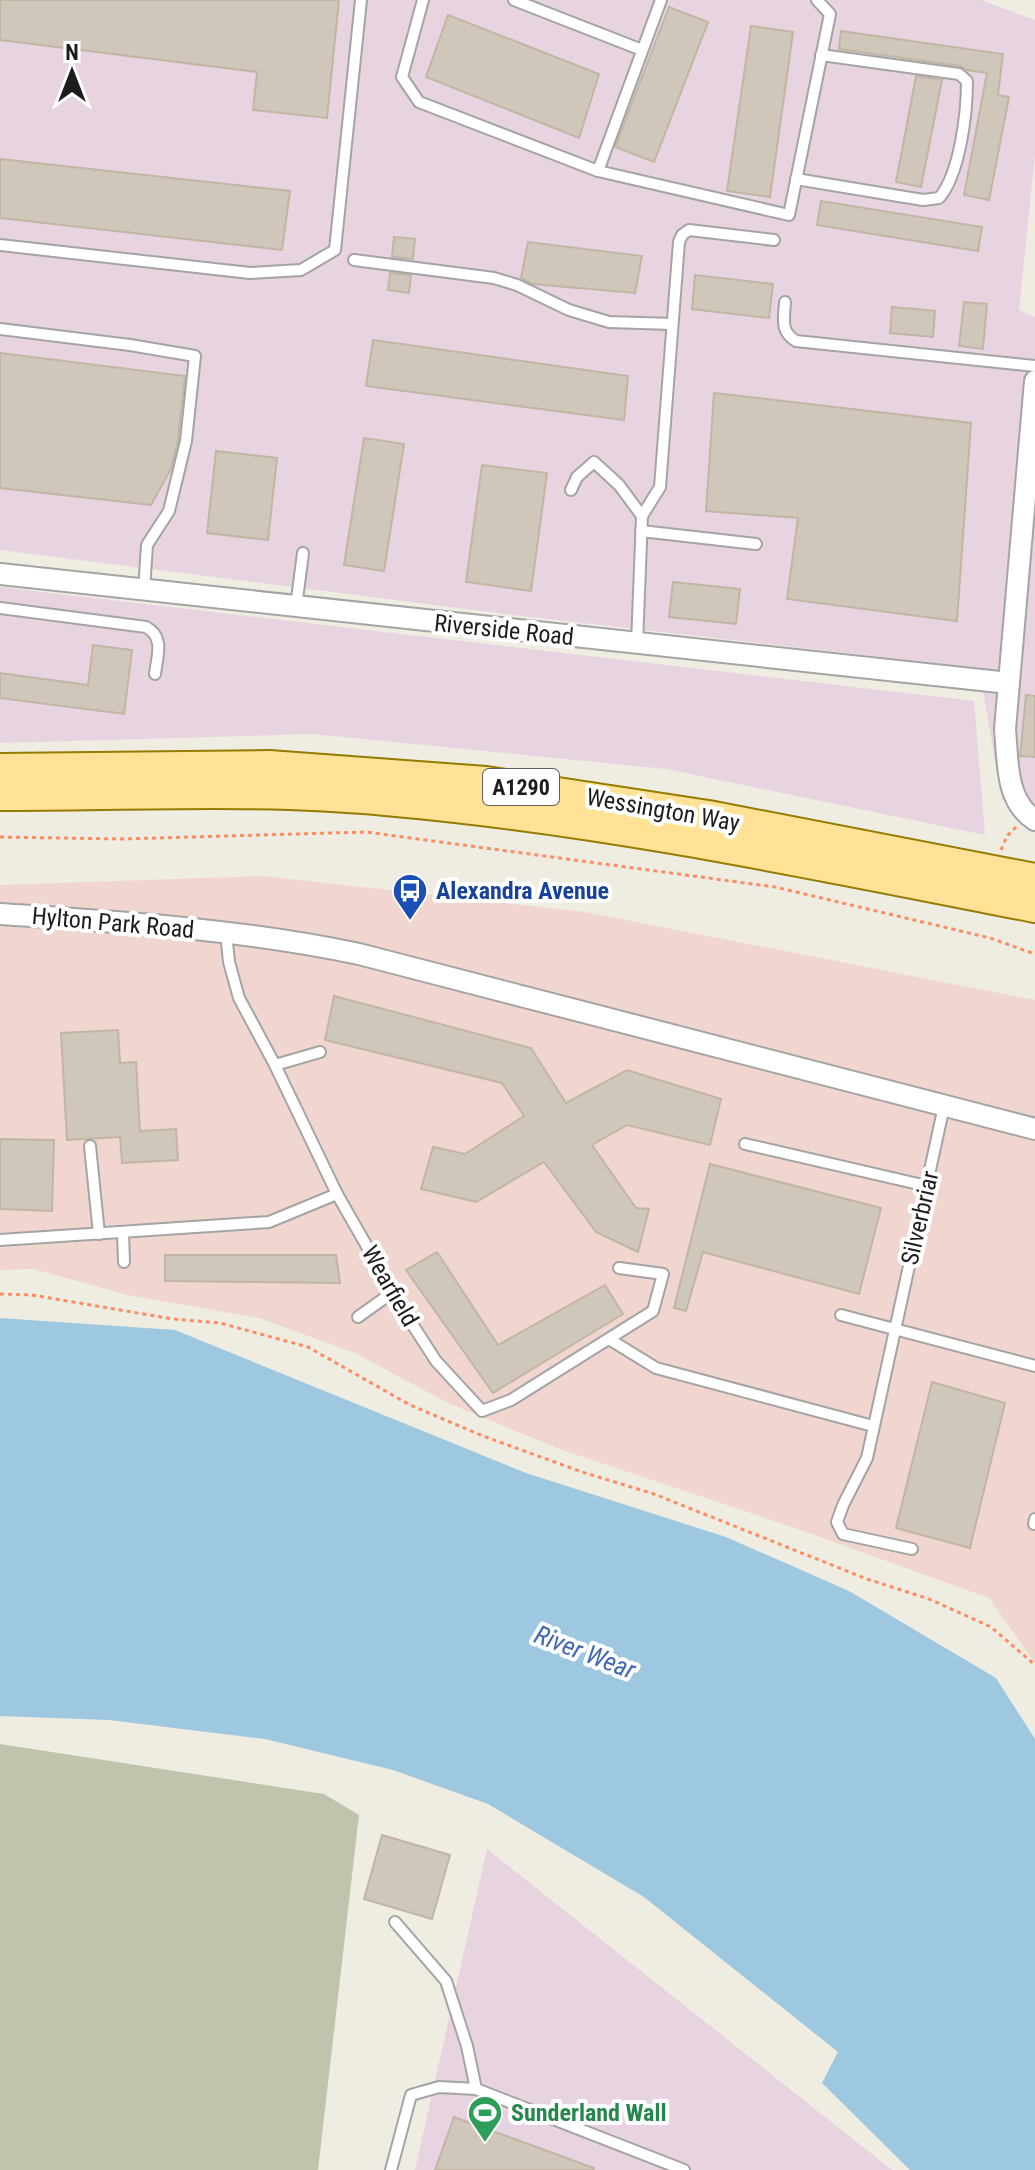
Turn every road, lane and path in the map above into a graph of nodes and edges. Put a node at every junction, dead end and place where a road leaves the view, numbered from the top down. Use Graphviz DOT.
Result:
graph roads {
  1 [pos="361,0"];
  2 [pos="423,0"];
  3 [pos="514,0"];
  4 [pos="661,0"];
  5 [pos="817,0"];
  6 [pos="642,50"];
  7 [pos="821,55"];
  8 [pos="598,171"];
  9 [pos="796,179"];
  10 [pos="774,240"];
  11 [pos="0,245"];
  12 [pos="354,260"];
  13 [pos="785,302"];
  14 [pos="672,324"];
  15 [pos="0,329"];
  16 [pos="1035,366"];
  17 [pos="1035,381"];
  18 [pos="571,490"];
  19 [pos="642,516"];
  20 [pos="641,531"];
  21 [pos="756,544"];
  22 [pos="303,553"];
  23 [pos="0,574"];
  24 [pos="144,590"];
  25 [pos="296,607"];
  26 [pos="0,608"];
  27 [pos="637,644"];
  28 [pos="155,674"];
  29 [pos="1009,683"];
  30 [pos="0,770"];
  31 [pos="0,794"];
  32 [pos="1035,820"];
  33 [pos="0,837"];
  34 [pos="1035,880"];
  35 [pos="1035,906"];
  36 [pos="0,914"];
  37 [pos="226,933"];
  38 [pos="1035,954"];
  39 [pos="320,1052"];
  40 [pos="275,1065"];
  41 [pos="944,1106"];
  42 [pos="1035,1129"];
  43 [pos="745,1144"];
  44 [pos="90,1146"];
  45 [pos="927,1186"];
  46 [pos="337,1194"];
  47 [pos="123,1232"];
  48 [pos="99,1234"];
  49 [pos="0,1240"];
  50 [pos="124,1262"];
  51 [pos="619,1268"];
  52 [pos="393,1292"];
  53 [pos="0,1294"];
  54 [pos="841,1315"];
  55 [pos="358,1317"];
  56 [pos="894,1330"];
  57 [pos="609,1339"];
  58 [pos="1035,1366"];
  59 [pos="873,1426"];
  60 [pos="912,1549"];
  61 [pos="1035,1665"];
  62 [pos="395,1922"];
  63 [pos="476,2089"];
  64 [pos="391,2170"];
  65 [pos="684,2170"];
  1 -- 11 [label="lane"];
  2 -- 8 [label="lane"];
  3 -- 6 [label="lane"];
  4 -- 6 [label="lane"];
  5 -- 7 [label="lane"];
  6 -- 8 [label="lane"];
  7 -- 9 [label="lane"];
  7 -- 9 [label="lane"];
  8 -- 9 [label="lane"];
  10 -- 14 [label="lane"];
  12 -- 14 [label="lane"];
  13 -- 16 [label="lane"];
  14 -- 19 [label="lane"];
  15 -- 24 [label="lane"];
  17 -- 29 [label="street"];
  18 -- 19 [label="lane"];
  19 -- 20 [label="lane"];
  20 -- 21 [label="lane"];
  20 -- 27 [label="lane"];
  22 -- 25 [label="lane"];
  23 -- 24 [label="street, Riverside Road"];
  24 -- 25 [label="street, Riverside Road"];
  25 -- 27 [label="street, Riverside Road"];
  26 -- 28 [label="lane"];
  27 -- 29 [label="street, Riverside Road"];
  29 -- 32 [label="street"];
  30 -- 34 [label="main road, Wessington Way / A1290"];
  31 -- 35 [label="main road, Wessington Way / A1290"];
  33 -- 38 [label="path"];
  36 -- 37 [label="street, Hylton Park Road"];
  37 -- 40 [label="lane, Wearfield"];
  37 -- 41 [label="street"];
  39 -- 40 [label="lane"];
  40 -- 46 [label="lane, Wearfield"];
  41 -- 42 [label="street"];
  41 -- 45 [label="lane, Silverbriar"];
  43 -- 45 [label="lane"];
  44 -- 48 [label="lane"];
  45 -- 56 [label="lane, Silverbriar"];
  46 -- 47 [label="lane"];
  46 -- 52 [label="lane, Wearfield"];
  47 -- 48 [label="lane"];
  47 -- 50 [label="lane"];
  48 -- 49 [label="lane"];
  51 -- 57 [label="lane, Wearfield"];
  52 -- 55 [label="lane"];
  52 -- 57 [label="lane, Wearfield"];
  53 -- 61 [label="path"];
  54 -- 56 [label="lane"];
  56 -- 58 [label="lane"];
  56 -- 59 [label="lane, Silverbriar"];
  57 -- 59 [label="lane"];
  59 -- 60 [label="lane, Silverbriar"];
  62 -- 63 [label="lane"];
  63 -- 64 [label="lane"];
  63 -- 65 [label="lane"];
}
